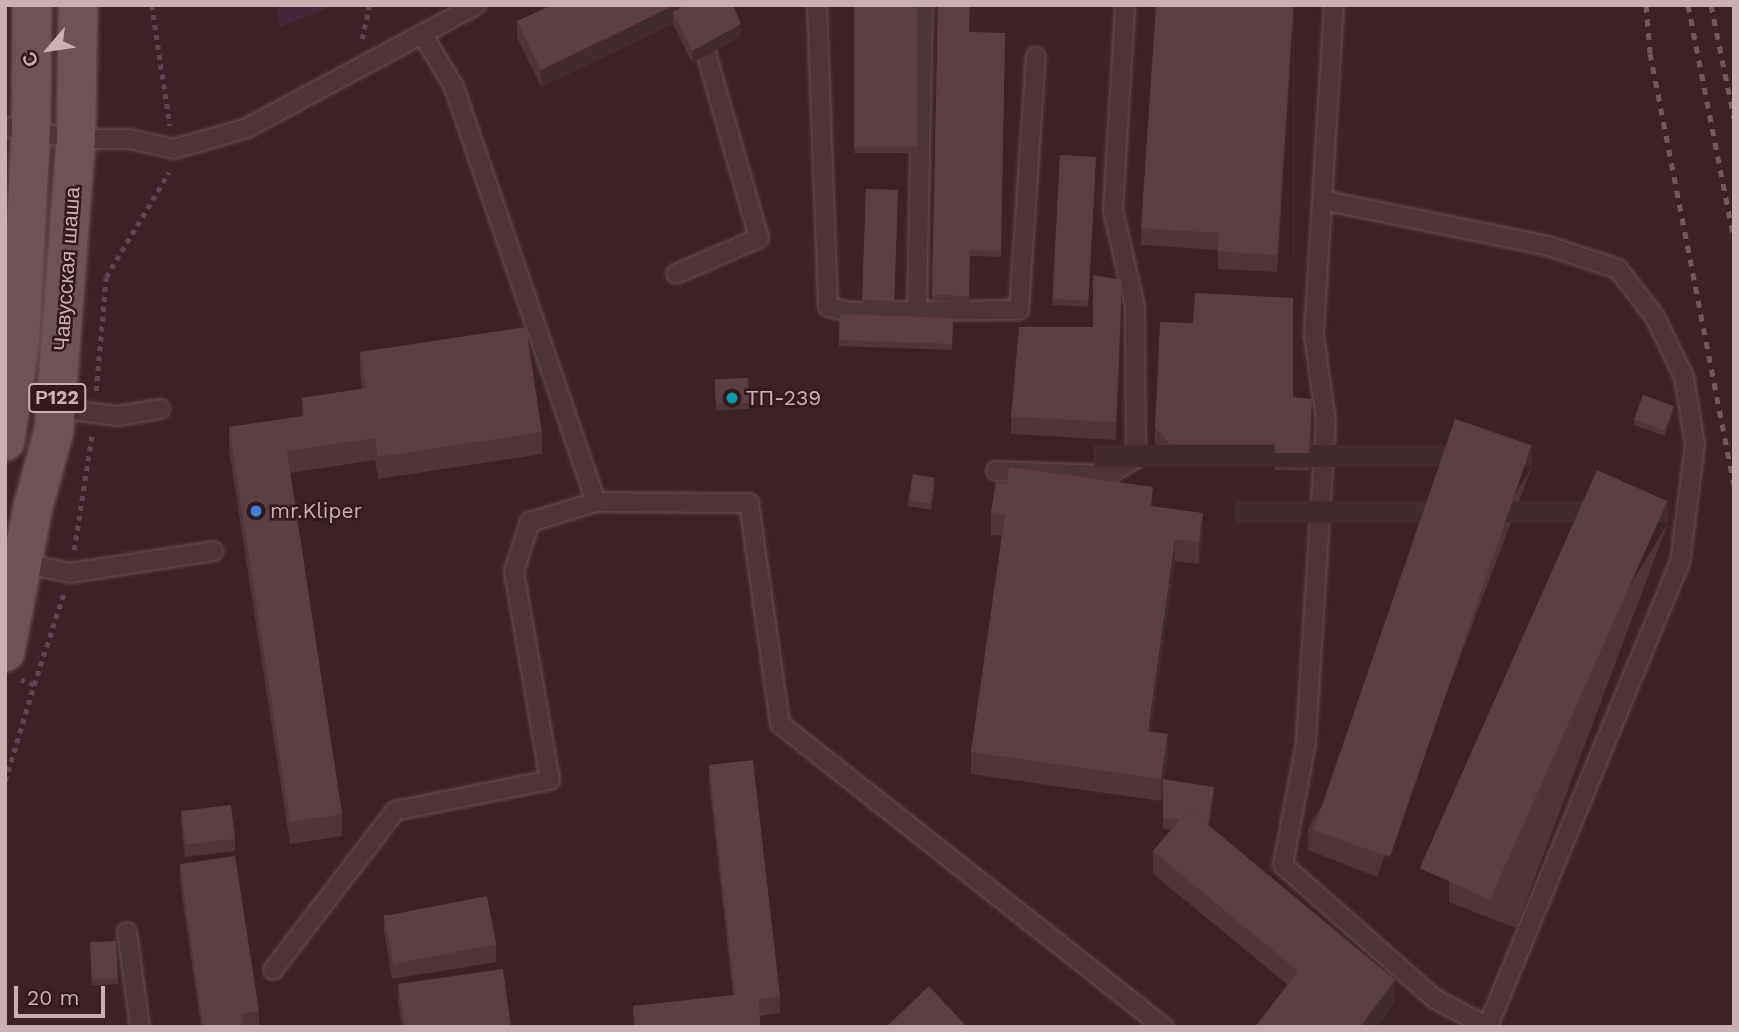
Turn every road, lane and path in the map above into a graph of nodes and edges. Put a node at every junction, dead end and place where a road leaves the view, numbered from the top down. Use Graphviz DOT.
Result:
graph roads {
  1 [pos="32,5"];
  2 [pos="78,5"];
  3 [pos="152,5"];
  4 [pos="476,5"];
  5 [pos="692,5"];
  6 [pos="817,5"];
  7 [pos="923,5"];
  8 [pos="1125,5"];
  9 [pos="1334,5"];
  10 [pos="422,34"];
  11 [pos="1036,57"];
  12 [pos="18,128"];
  13 [pos="76,139"];
  14 [pos="173,149"];
  15 [pos="1322,200"];
  16 [pos="676,274"];
  17 [pos="917,312"];
  18 [pos="56,408"];
  19 [pos="160,410"];
  20 [pos="94,414"];
  21 [pos="5,441"];
  22 [pos="996,471"];
  23 [pos="596,502"];
  24 [pos="213,551"];
  25 [pos="22,563"];
  26 [pos="70,573"];
  27 [pos="10,665"];
  28 [pos="34,685"];
  29 [pos="5,782"];
  30 [pos="127,932"];
  31 [pos="273,970"];
  32 [pos="1488,1026"];
  33 [pos="140,1027"];
  34 [pos="1164,1027"];
  1 -- 12 [label="main road, Чавусская шаша / Р122"];
  2 -- 13 [label="main road, Чавусская шаша / Р122"];
  3 -- 14 [label="path"];
  4 -- 10 [label="lane"];
  5 -- 16 [label="lane"];
  6 -- 17 [label="lane"];
  7 -- 17 [label="lane"];
  8 -- 22 [label="lane"];
  9 -- 15 [label="lane"];
  10 -- 14 [label="lane"];
  10 -- 23 [label="lane"];
  11 -- 17 [label="lane"];
  12 -- 13 [label="lane"];
  12 -- 21 [label="main road, Чавусская шаша / Р122"];
  13 -- 14 [label="lane"];
  13 -- 18 [label="main road, Чавусская шаша / Р122"];
  14 -- 20 [label="path"];
  15 -- 32 [label="lane"];
  15 -- 32 [label="lane"];
  18 -- 20 [label="lane"];
  18 -- 25 [label="main road, Чавусская шаша / Р122"];
  19 -- 20 [label="lane"];
  20 -- 26 [label="path"];
  23 -- 31 [label="lane"];
  23 -- 34 [label="lane"];
  24 -- 26 [label="lane"];
  25 -- 26 [label="lane"];
  25 -- 27 [label="main road, Чавусская шаша / Р122"];
  26 -- 28 [label="path"];
  27 -- 28 [label="path"];
  28 -- 29 [label="path"];
  30 -- 33 [label="lane"];
}
